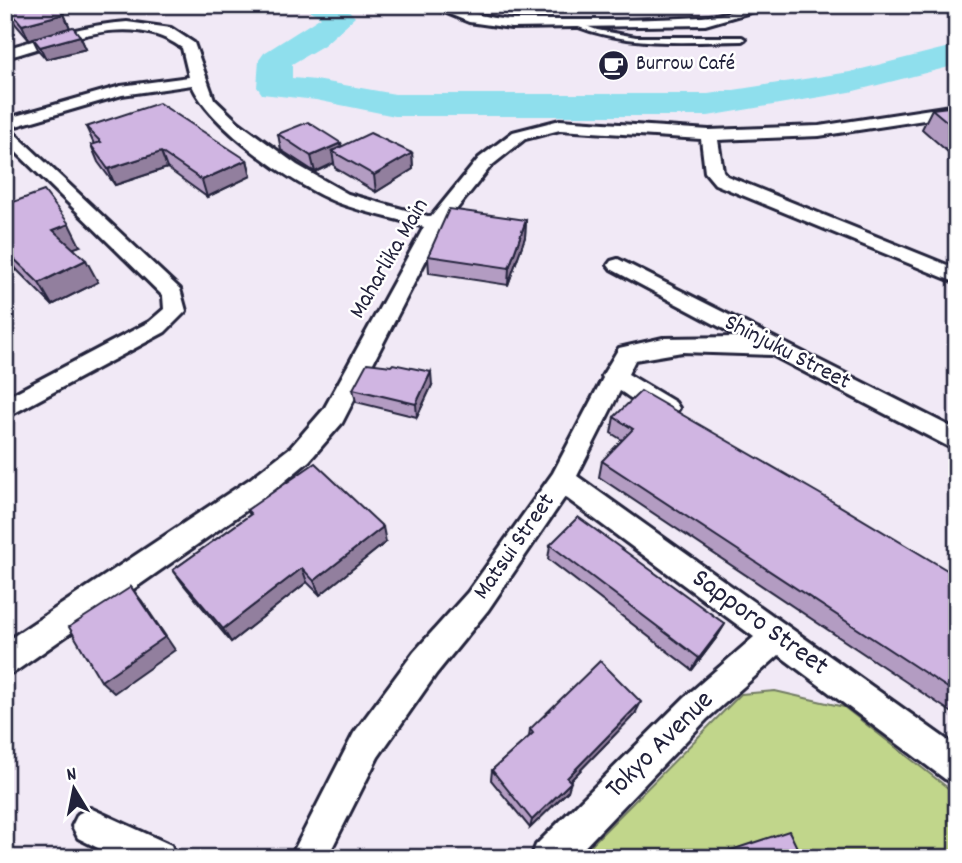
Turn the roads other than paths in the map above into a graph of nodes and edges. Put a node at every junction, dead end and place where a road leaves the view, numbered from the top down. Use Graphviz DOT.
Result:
graph roads {
  1 [pos="433,5"];
  2 [pos="769,5"];
  3 [pos="575,24"];
  4 [pos="742,39"];
  5 [pos="5,54"];
  6 [pos="197,80"];
  7 [pos="957,110"];
  8 [pos="5,124"];
  9 [pos="5,132"];
  10 [pos="709,135"];
  11 [pos="70,193"];
  12 [pos="44,203"];
  13 [pos="435,224"];
  14 [pos="618,265"];
  15 [pos="957,277"];
  16 [pos="777,347"];
  17 [pos="613,376"];
  18 [pos="5,409"];
  19 [pos="684,418"];
  20 [pos="957,441"];
  21 [pos="562,480"];
  22 [pos="776,638"];
  23 [pos="5,660"];
  24 [pos="957,768"];
  25 [pos="90,826"];
  26 [pos="158,858"];
  27 [pos="308,858"];
  28 [pos="549,858"];
  1 -- 3 [label="street"];
  2 -- 3 [label="street"];
  3 -- 4 [label="lane"];
  5 -- 6 [label="street"];
  6 -- 8 [label="street"];
  6 -- 13 [label="street"];
  7 -- 10 [label="street, Maharlika Main"];
  9 -- 11 [label="street"];
  10 -- 13 [label="street, Maharlika Main"];
  10 -- 15 [label="street"];
  11 -- 12 [label="street"];
  11 -- 18 [label="street"];
  13 -- 23 [label="street, Maharlika Main"];
  14 -- 16 [label="street, Shinjuku Street"];
  16 -- 17 [label="street, Matsui Street"];
  16 -- 20 [label="street, Shinjuku Street"];
  17 -- 19 [label="street"];
  17 -- 21 [label="street, Matsui Street"];
  21 -- 22 [label="street, Sapporo Street"];
  21 -- 27 [label="street, Matsui Street"];
  22 -- 24 [label="street, Sapporo Street"];
  22 -- 28 [label="street, Tokyo Avenue"];
  25 -- 26 [label="street"];
}
